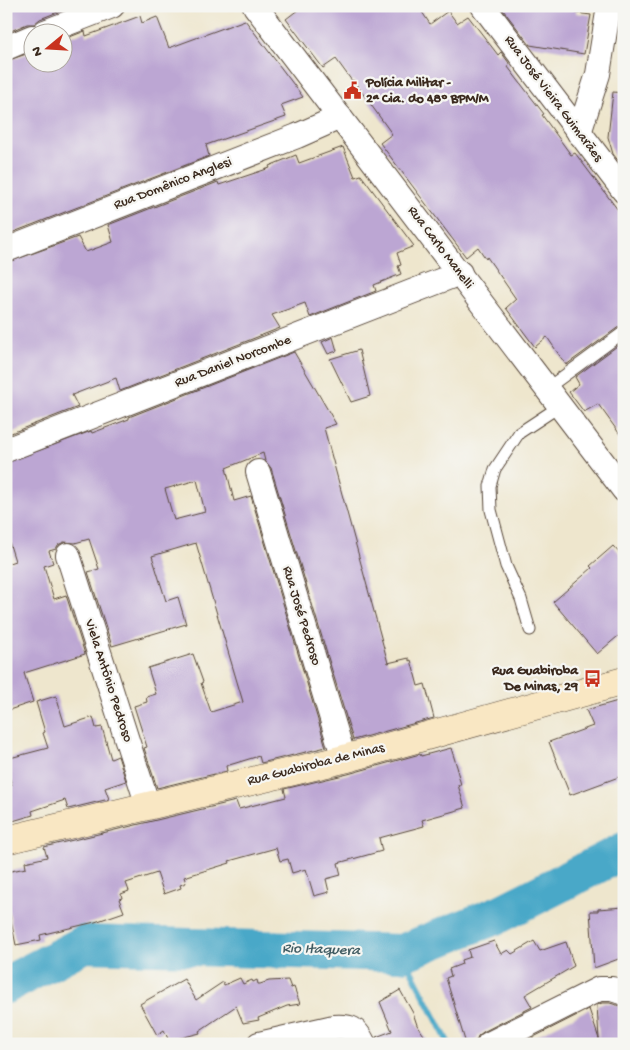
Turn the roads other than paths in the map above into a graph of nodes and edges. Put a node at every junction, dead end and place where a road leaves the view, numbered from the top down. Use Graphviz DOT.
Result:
graph roads {
  1 [pos="112,6"];
  2 [pos="483,6"];
  3 [pos="609,6"];
  4 [pos="257,7"];
  5 [pos="71,22"];
  6 [pos="22,41"];
  7 [pos="6,48"];
  8 [pos="340,117"];
  9 [pos="579,133"];
  10 [pos="624,191"];
  11 [pos="6,250"];
  12 [pos="460,273"];
  13 [pos="624,332"];
  14 [pos="553,398"];
  15 [pos="6,450"];
  16 [pos="258,472"];
  17 [pos="624,490"];
  18 [pos="68,555"];
  19 [pos="530,630"];
  20 [pos="624,681"];
  21 [pos="344,759"];
  22 [pos="148,806"];
  23 [pos="6,840"];
  24 [pos="624,993"];
  25 [pos="360,1038"];
  26 [pos="260,1044"];
  27 [pos="489,1044"];
  1 -- 5 [label="street"];
  2 -- 9 [label="street, Rua José Vieira Guimarães"];
  3 -- 9 [label="street"];
  4 -- 8 [label="street, Rua Carlo Manelli"];
  6 -- 7 [label="street"];
  8 -- 11 [label="street, Rua Domênico Anglesi"];
  8 -- 12 [label="street, Rua Carlo Manelli"];
  9 -- 10 [label="street, Rua José Vieira Guimarães"];
  12 -- 14 [label="street, Rua Carlo Manelli"];
  12 -- 15 [label="street, Rua Daniel Norcombe"];
  13 -- 14 [label="lane"];
  14 -- 17 [label="street, Rua Carlo Manelli"];
  14 -- 19 [label="lane"];
  16 -- 21 [label="street, Rua José Pedroso"];
  18 -- 22 [label="street, Viela Antônio Pedroso"];
  20 -- 21 [label="street, Rua Guabiroba de Minas"];
  21 -- 22 [label="street, Rua Guabiroba de Minas"];
  22 -- 23 [label="street, Rua Guabiroba de Minas"];
  24 -- 27 [label="street"];
  25 -- 26 [label="street"];
}
